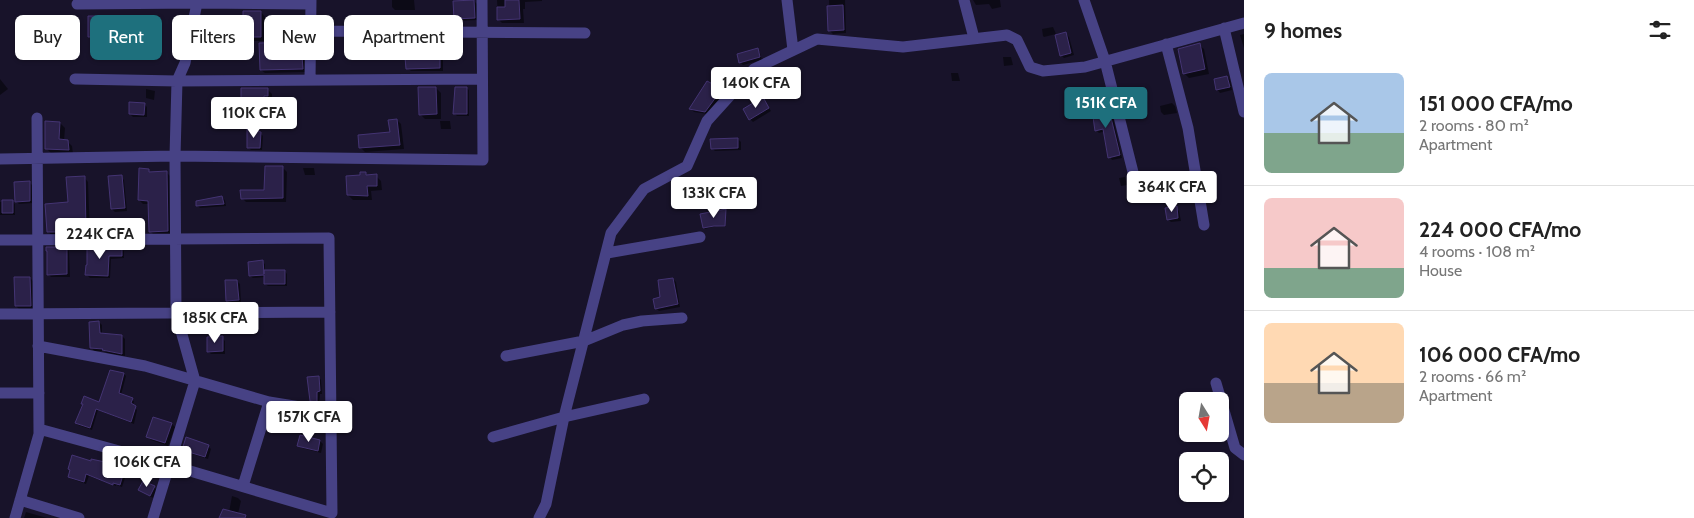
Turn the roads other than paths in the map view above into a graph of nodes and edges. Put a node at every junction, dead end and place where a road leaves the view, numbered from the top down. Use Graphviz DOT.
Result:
graph roads {
  1 [pos="482,0"];
  2 [pos="787,0"];
  3 [pos="964,0"];
  4 [pos="1084,0"];
  5 [pos="197,2"];
  6 [pos="310,2"];
  7 [pos="77,4"];
  8 [pos="310,15"];
  9 [pos="1244,22"];
  10 [pos="1224,28"];
  11 [pos="334,31"];
  12 [pos="482,32"];
  13 [pos="585,33"];
  14 [pos="974,38"];
  15 [pos="1166,44"];
  16 [pos="793,50"];
  17 [pos="310,60"];
  18 [pos="1105,61"];
  19 [pos="75,79"];
  20 [pos="482,79"];
  21 [pos="310,80"];
  22 [pos="177,81"];
  23 [pos="1244,112"];
  24 [pos="37,118"];
  25 [pos="175,156"];
  26 [pos="0,159"];
  27 [pos="37,160"];
  28 [pos="1138,192"];
  29 [pos="1204,225"];
  30 [pos="700,238"];
  31 [pos="175,239"];
  32 [pos="0,240"];
  33 [pos="37,240"];
  34 [pos="606,253"];
  35 [pos="330,312"];
  36 [pos="176,313"];
  37 [pos="0,314"];
  38 [pos="38,314"];
  39 [pos="682,318"];
  40 [pos="584,341"];
  41 [pos="38,346"];
  42 [pos="506,356"];
  43 [pos="195,381"];
  44 [pos="1216,383"];
  45 [pos="39,392"];
  46 [pos="0,393"];
  47 [pos="644,399"];
  48 [pos="269,402"];
  49 [pos="331,412"];
  50 [pos="564,417"];
  51 [pos="39,429"];
  52 [pos="493,437"];
  53 [pos="1244,455"];
  54 [pos="170,465"];
  55 [pos="243,486"];
  56 [pos="20,500"];
  57 [pos="15,518"];
  58 [pos="78,518"];
  59 [pos="153,518"];
  60 [pos="539,518"];
  1 -- 12 [label="street"];
  2 -- 16 [label="street"];
  3 -- 14 [label="street"];
  4 -- 18 [label="street"];
  5 -- 6 [label="street"];
  5 -- 7 [label="street"];
  5 -- 22 [label="street"];
  6 -- 8 [label="street"];
  9 -- 10 [label="street"];
  10 -- 15 [label="street"];
  10 -- 23 [label="street"];
  11 -- 12 [label="street"];
  12 -- 13 [label="street"];
  12 -- 20 [label="street"];
  14 -- 16 [label="street"];
  14 -- 18 [label="street"];
  15 -- 18 [label="street"];
  15 -- 29 [label="street"];
  16 -- 34 [label="street"];
  17 -- 21 [label="street"];
  18 -- 28 [label="street"];
  19 -- 22 [label="street"];
  20 -- 21 [label="street"];
  20 -- 25 [label="street"];
  21 -- 22 [label="street"];
  22 -- 25 [label="street"];
  24 -- 27 [label="street"];
  25 -- 27 [label="street"];
  25 -- 31 [label="street"];
  26 -- 27 [label="street"];
  27 -- 33 [label="street"];
  30 -- 34 [label="street"];
  31 -- 33 [label="street"];
  31 -- 35 [label="street"];
  31 -- 36 [label="street"];
  32 -- 33 [label="street"];
  33 -- 38 [label="street"];
  34 -- 40 [label="street"];
  35 -- 36 [label="street"];
  35 -- 49 [label="street"];
  36 -- 38 [label="street"];
  36 -- 43 [label="street"];
  37 -- 38 [label="street"];
  38 -- 41 [label="street"];
  39 -- 40 [label="street"];
  40 -- 42 [label="street"];
  40 -- 50 [label="street"];
  41 -- 43 [label="street"];
  41 -- 45 [label="street"];
  43 -- 48 [label="street"];
  43 -- 54 [label="street"];
  44 -- 53 [label="street"];
  45 -- 46 [label="street"];
  45 -- 51 [label="street"];
  47 -- 50 [label="street"];
  48 -- 49 [label="street"];
  48 -- 55 [label="street"];
  49 -- 55 [label="street"];
  50 -- 52 [label="street"];
  50 -- 60 [label="street"];
  51 -- 54 [label="street"];
  51 -- 56 [label="street"];
  54 -- 55 [label="street"];
  54 -- 59 [label="street"];
  56 -- 57 [label="street"];
  56 -- 58 [label="street"];
}
